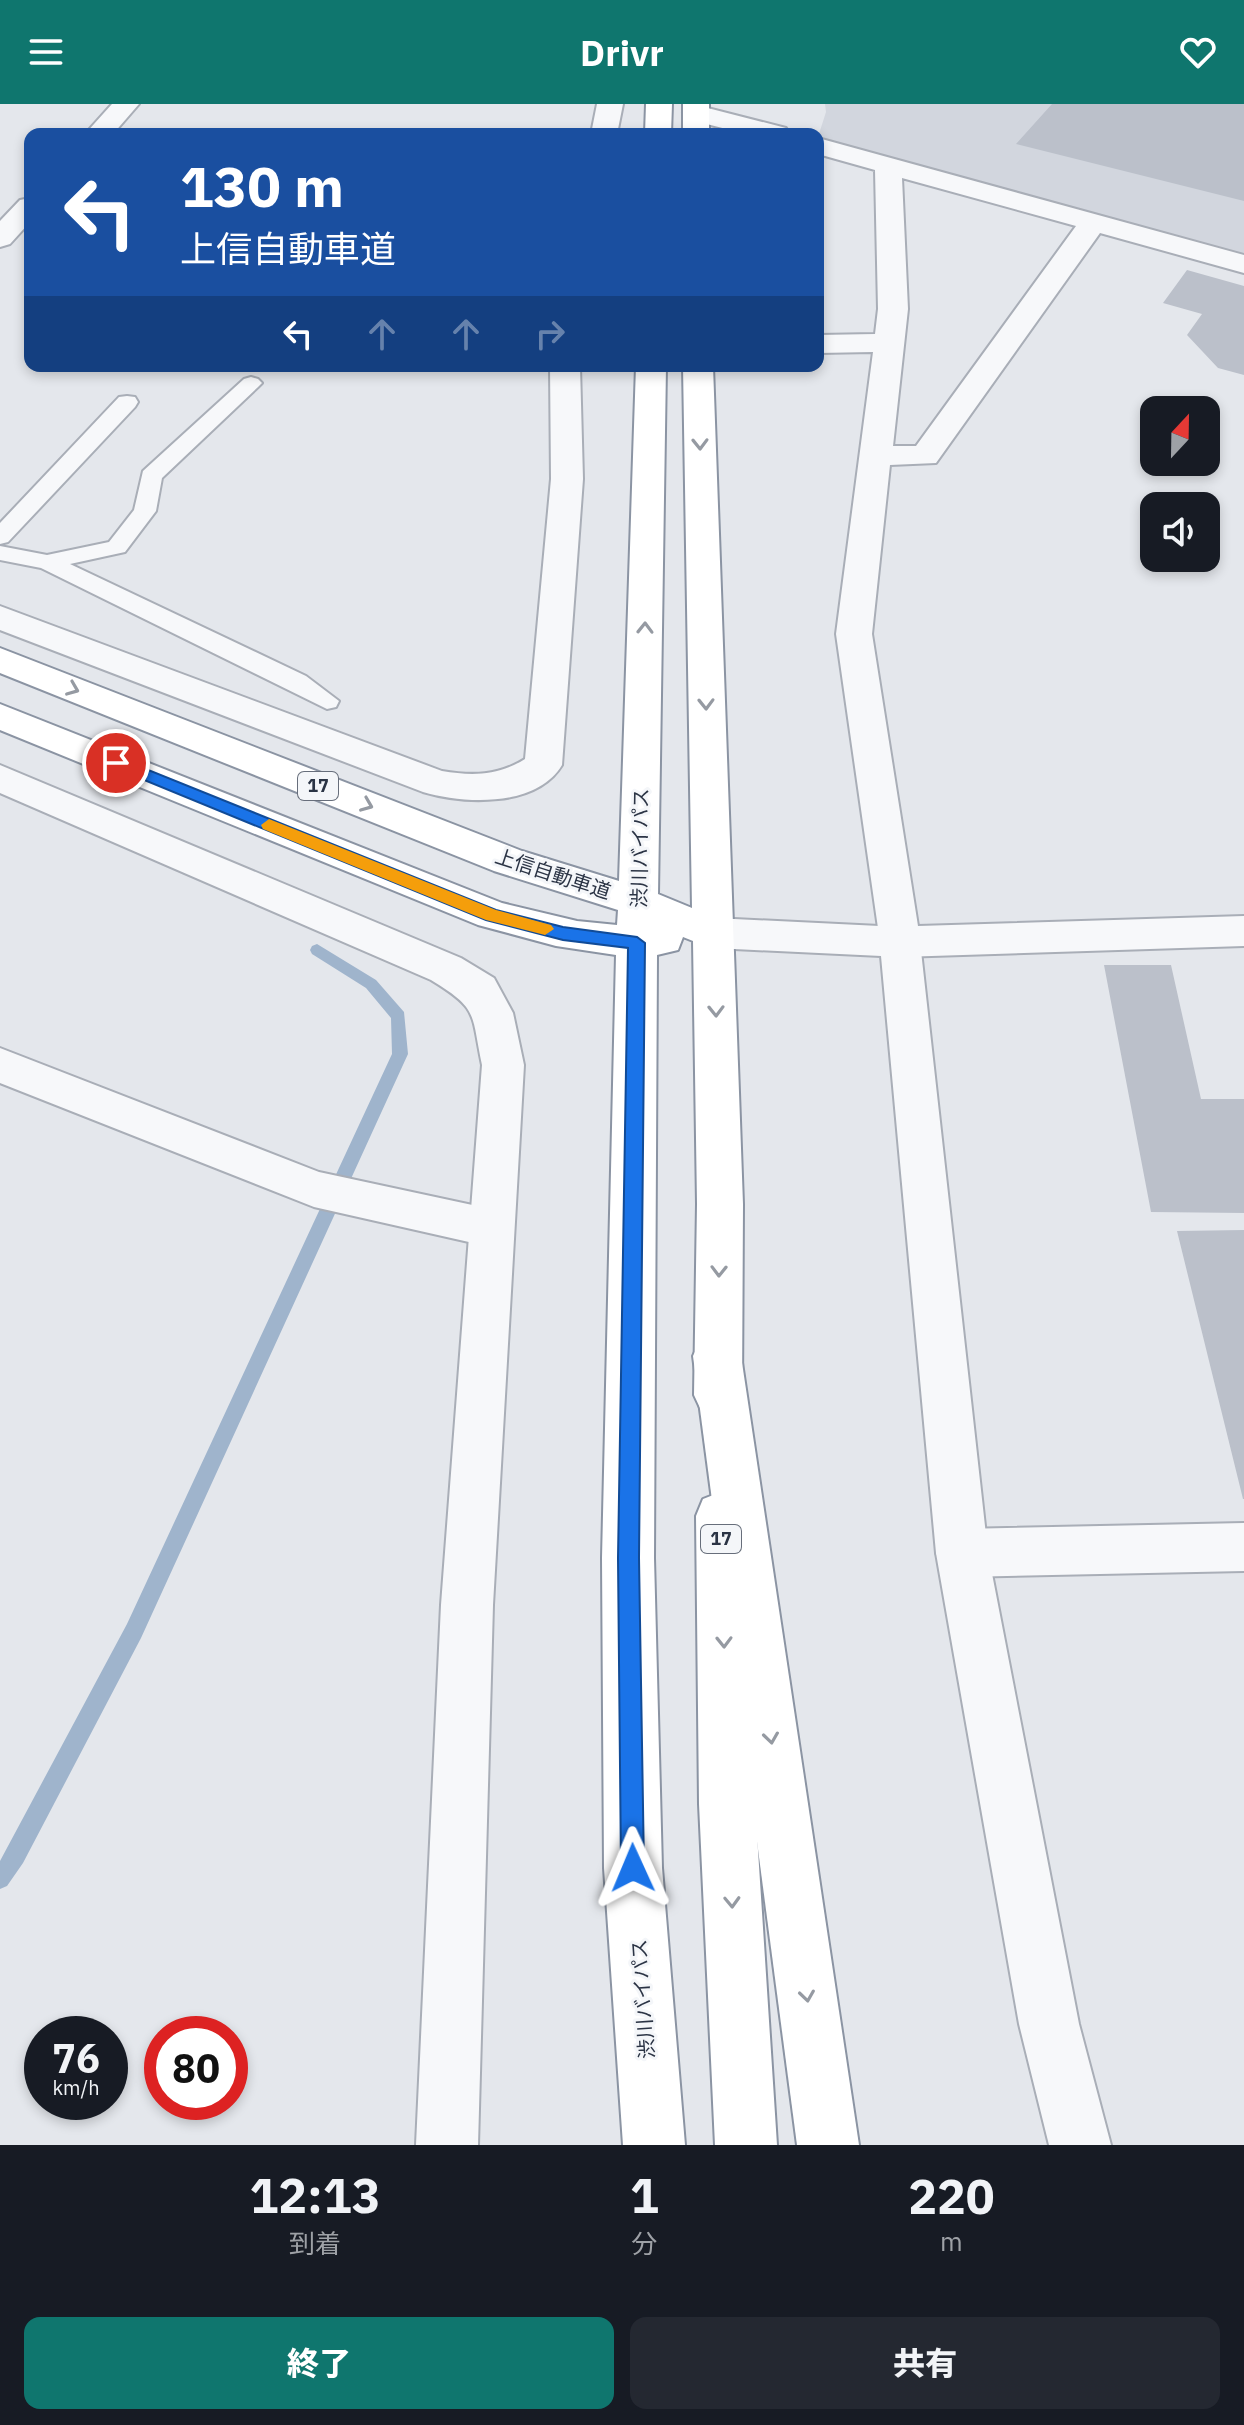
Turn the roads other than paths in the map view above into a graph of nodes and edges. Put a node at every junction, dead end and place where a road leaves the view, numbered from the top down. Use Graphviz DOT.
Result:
graph roads {
  1 [pos="126,104"];
  2 [pos="610,104"];
  3 [pos="659,104"];
  4 [pos="770,104"];
  5 [pos="696,117"];
  6 [pos="104,128"];
  7 [pos="605,128"];
  8 [pos="658,128"];
  9 [pos="750,128"];
  10 [pos="773,128"];
  11 [pos="824,148"];
  12 [pos="888,166"];
  13 [pos="24,212"];
  14 [pos="1093,222"];
  15 [pos="0,238"];
  16 [pos="1244,264"];
  17 [pos="887,343"];
  18 [pos="824,344"];
  19 [pos="565,372"];
  20 [pos="651,372"];
  21 [pos="698,372"];
  22 [pos="251,383"];
  23 [pos="127,402"];
  24 [pos="874,455"];
  25 [pos="0,537"];
  26 [pos="0,553"];
  27 [pos="47,562"];
  28 [pos="0,617"];
  29 [pos="0,660"];
  30 [pos="327,701"];
  31 [pos="0,716"];
  32 [pos="0,778"];
  33 [pos="638,923"];
  34 [pos="1244,931"];
  35 [pos="714,933"];
  36 [pos="900,942"];
  37 [pos="0,1065"];
  38 [pos="491,1228"];
  39 [pos="717,1356"];
  40 [pos="1244,1547"];
  41 [pos="962,1553"];
  42 [pos="447,2145"];
  43 [pos="654,2145"];
  44 [pos="746,2145"];
  45 [pos="828,2145"];
  46 [pos="1080,2145"];
  1 -- 6 [label="street"];
  2 -- 7 [label="street"];
  3 -- 8 [label="highway"];
  4 -- 10 [label="street"];
  5 -- 9 [label="street"];
  11 -- 12 [label="street"];
  12 -- 14 [label="street"];
  12 -- 17 [label="street"];
  13 -- 15 [label="street"];
  14 -- 16 [label="street"];
  14 -- 24 [label="street"];
  17 -- 18 [label="street"];
  17 -- 24 [label="street"];
  19 -- 28 [label="street"];
  33 -- 20 [label="highway, 渋川バイパス, one-way"];
  21 -- 35 [label="highway, 17, one-way"];
  22 -- 27 [label="lane"];
  23 -- 25 [label="lane"];
  24 -- 36 [label="street"];
  26 -- 27 [label="lane"];
  27 -- 30 [label="lane"];
  29 -- 33 [label="highway, 上信自動車道 / 17, one-way"];
  31 -- 33 [label="highway, 上信自動車道 / 17"];
  32 -- 38 [label="street"];
  33 -- 35 [label="highway, 上信自動車道 / 17"];
  33 -- 43 [label="highway, 渋川バイパス"];
  34 -- 36 [label="street"];
  35 -- 36 [label="street"];
  35 -- 39 [label="highway, 17, one-way"];
  36 -- 41 [label="street"];
  37 -- 38 [label="street"];
  38 -- 42 [label="street"];
  39 -- 44 [label="highway, 17, one-way"];
  39 -- 45 [label="highway, one-way"];
  40 -- 41 [label="street"];
  41 -- 46 [label="street"];
}
